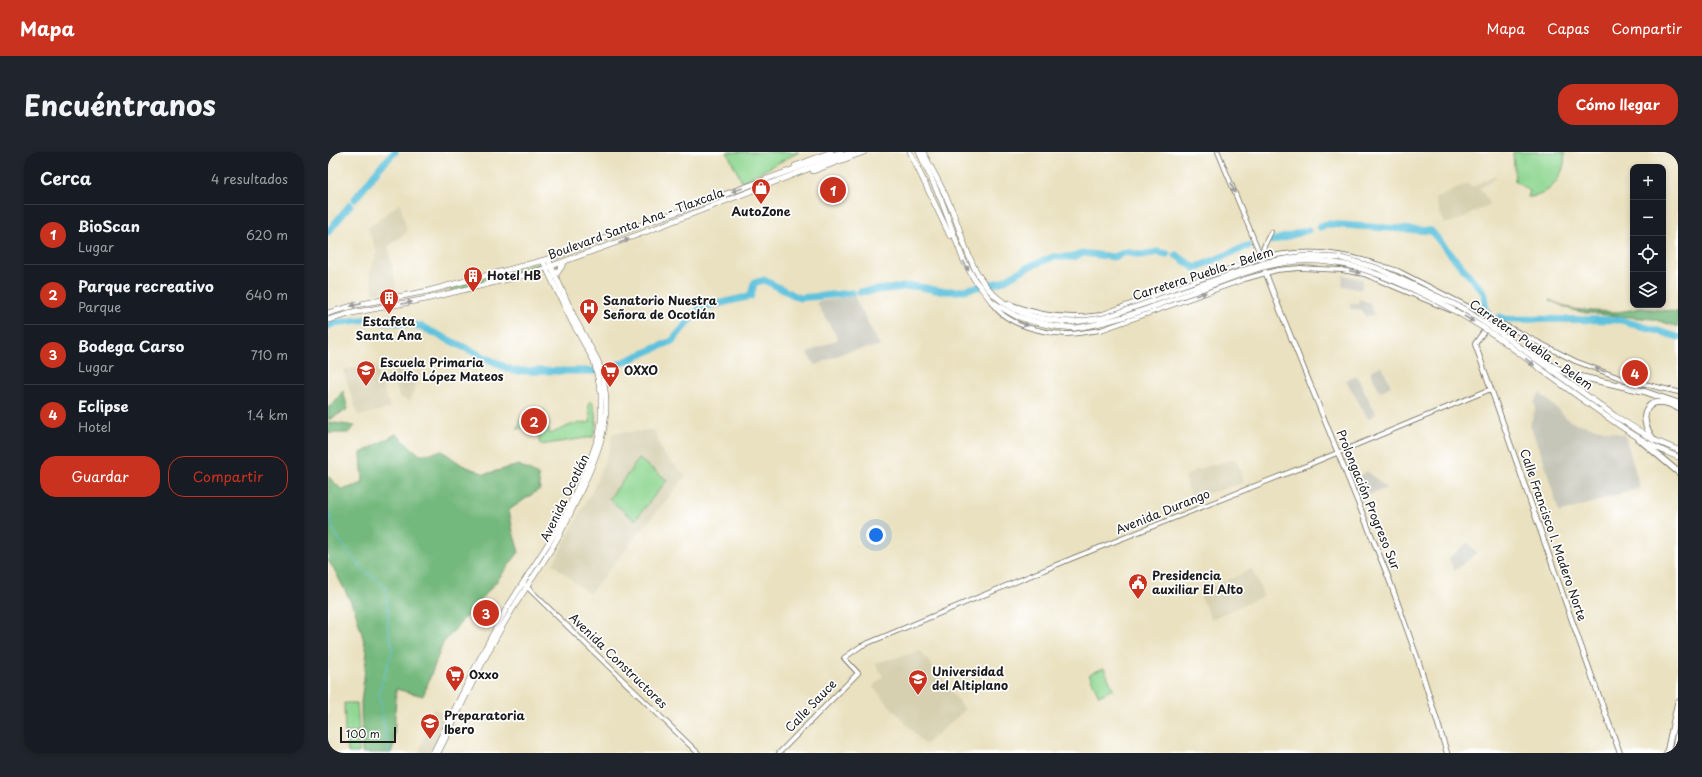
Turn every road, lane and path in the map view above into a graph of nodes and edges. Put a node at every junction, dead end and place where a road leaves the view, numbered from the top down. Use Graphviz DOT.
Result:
graph roads {
  1 [pos="831,152"];
  2 [pos="841,152"];
  3 [pos="852,152"];
  4 [pos="864,152"];
  5 [pos="910,152"];
  6 [pos="914,152"];
  7 [pos="919,152"];
  8 [pos="924,152"];
  9 [pos="1218,152"];
  10 [pos="788,174"];
  11 [pos="946,216"];
  12 [pos="636,226"];
  13 [pos="1271,232"];
  14 [pos="640,234"];
  15 [pos="964,244"];
  16 [pos="960,252"];
  17 [pos="1321,253"];
  18 [pos="1273,255"];
  19 [pos="1342,255"];
  20 [pos="1260,258"];
  21 [pos="545,260"];
  22 [pos="565,262"];
  23 [pos="1249,263"];
  24 [pos="1269,265"];
  25 [pos="548,267"];
  26 [pos="1256,267"];
  27 [pos="1315,268"];
  28 [pos="1277,270"];
  29 [pos="1341,270"];
  30 [pos="1228,271"];
  31 [pos="529,274"];
  32 [pos="1265,274"];
  33 [pos="552,277"];
  34 [pos="1251,277"];
  35 [pos="1232,284"];
  36 [pos="445,286"];
  37 [pos="434,297"];
  38 [pos="998,298"];
  39 [pos="992,302"];
  40 [pos="1455,311"];
  41 [pos="328,313"];
  42 [pos="328,320"];
  43 [pos="1492,320"];
  44 [pos="1500,336"];
  45 [pos="1534,358"];
  46 [pos="1491,389"];
  47 [pos="1678,392"];
  48 [pos="1678,403"];
  49 [pos="1678,408"];
  50 [pos="1639,439"];
  51 [pos="1654,440"];
  52 [pos="1678,450"];
  53 [pos="1337,452"];
  54 [pos="1678,456"];
  55 [pos="1678,472"];
  56 [pos="525,586"];
  57 [pos="858,674"];
  58 [pos="1678,702"];
  59 [pos="1678,732"];
  60 [pos="432,753"];
  61 [pos="438,753"];
  62 [pos="698,753"];
  63 [pos="779,753"];
  64 [pos="1447,753"];
  65 [pos="1620,753"];
  66 [pos="1667,753"];
  67 [pos="1674,753"];
  1 -- 10 [label="main road"];
  2 -- 10 [label="main road, Boulevard Santa Ana - Tlaxcala"];
  3 -- 10 [label="main road, Boulevard Santa Ana - Tlaxcala"];
  4 -- 10 [label="main road"];
  5 -- 16 [label="main road"];
  6 -- 11 [label="main road"];
  7 -- 11 [label="main road, Carretera Puebla - Belem"];
  8 -- 15 [label="main road, Carretera Puebla - Belem"];
  9 -- 20 [label="street, one-way"];
  10 -- 12 [label="main road, Boulevard Santa Ana - Tlaxcala, one-way"];
  10 -- 14 [label="main road, Boulevard Santa Ana - Tlaxcala"];
  11 -- 15 [label="main road"];
  11 -- 16 [label="main road, Carretera Puebla - Belem"];
  12 -- 14 [label="main road"];
  12 -- 21 [label="main road, Boulevard Santa Ana - Tlaxcala"];
  13 -- 20 [label="street"];
  22 -- 14 [label="main road, Boulevard Santa Ana - Tlaxcala, one-way"];
  15 -- 38 [label="main road, Carretera Puebla - Belem"];
  16 -- 39 [label="main road, Carretera Puebla - Belem, one-way"];
  17 -- 18 [label="street"];
  17 -- 19 [label="street"];
  17 -- 27 [label="street"];
  18 -- 20 [label="street"];
  18 -- 24 [label="street"];
  19 -- 29 [label="street"];
  19 -- 43 [label="street"];
  20 -- 23 [label="street"];
  20 -- 24 [label="street"];
  20 -- 26 [label="street"];
  20 -- 32 [label="main road, Prolongación Progreso Sur"];
  21 -- 25 [label="main road, Avenida Ocotlán"];
  21 -- 36 [label="main road, Boulevard Santa Ana - Tlaxcala"];
  22 -- 25 [label="main road, Boulevard Santa Ana - Tlaxcala"];
  22 -- 33 [label="main road"];
  23 -- 26 [label="street"];
  23 -- 30 [label="street"];
  24 -- 28 [label="street"];
  24 -- 32 [label="street"];
  25 -- 31 [label="main road, Boulevard Santa Ana - Tlaxcala"];
  25 -- 33 [label="main road, Avenida Ocotlán"];
  26 -- 32 [label="street"];
  26 -- 34 [label="street"];
  27 -- 28 [label="street, Carretera Puebla - Belem"];
  27 -- 29 [label="street, Carretera Puebla - Belem"];
  28 -- 32 [label="street, Carretera Puebla - Belem"];
  29 -- 40 [label="street, Carretera Puebla - Belem, one-way"];
  30 -- 35 [label="street"];
  30 -- 38 [label="street"];
  31 -- 33 [label="main road"];
  31 -- 37 [label="main road, Boulevard Santa Ana - Tlaxcala"];
  32 -- 34 [label="street, Carretera Puebla - Belem"];
  32 -- 53 [label="main road, Prolongación Progreso Sur"];
  33 -- 56 [label="main road, Avenida Ocotlán"];
  34 -- 35 [label="street, Carretera Puebla - Belem"];
  39 -- 35 [label="street, Carretera Puebla - Belem, one-way"];
  36 -- 37 [label="main road"];
  36 -- 41 [label="main road, Boulevard Santa Ana - Tlaxcala, one-way"];
  42 -- 37 [label="main road, Boulevard Santa Ana - Tlaxcala, one-way"];
  38 -- 44 [label="main road, Carretera Puebla - Belem, bridge"];
  39 -- 40 [label="main road, Carretera Puebla - Belem, bridge"];
  40 -- 44 [label="main road, Carretera Puebla - Belem, one-way, bridge"];
  43 -- 46 [label="main road, Calle Francisco I. Madero Norte"];
  47 -- 43 [label="street, one-way"];
  44 -- 45 [label="main road, Carretera Puebla - Belem"];
  44 -- 50 [label="main road, Carretera Puebla - Belem, one-way"];
  45 -- 48 [label="highway"];
  45 -- 51 [label="main road, Carretera Puebla - Belem"];
  46 -- 53 [label="street, Avenida Durango"];
  46 -- 65 [label="main road, Calle Francisco I. Madero Norte"];
  49 -- 51 [label="highway"];
  50 -- 54 [label="main road, Carretera Puebla - Belem"];
  50 -- 55 [label="highway"];
  51 -- 52 [label="main road, Carretera Puebla - Belem"];
  53 -- 57 [label="street, Avenida Durango"];
  53 -- 64 [label="main road, Prolongación Progreso Sur"];
  56 -- 60 [label="main road, Avenida Ocotlán"];
  56 -- 61 [label="main road, Avenida Ocotlán"];
  56 -- 62 [label="street, Avenida Constructores"];
  57 -- 63 [label="street, Calle Sauce"];
  58 -- 66 [label="highway"];
  59 -- 67 [label="highway"];
}
